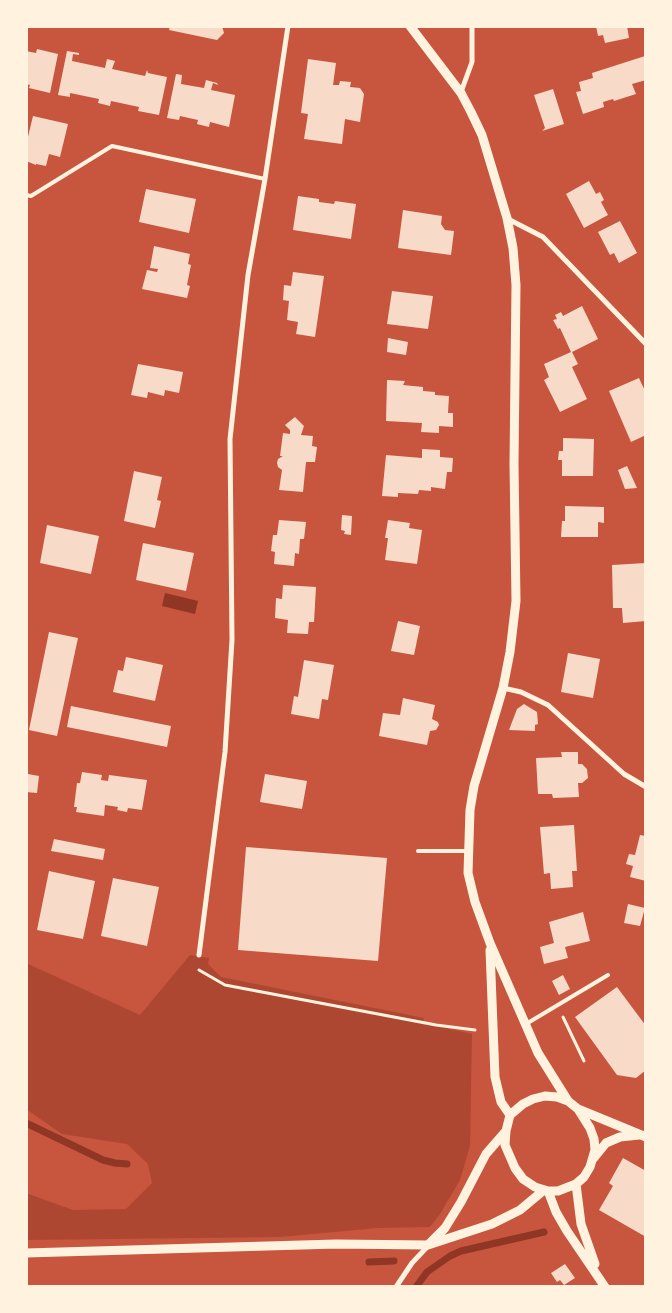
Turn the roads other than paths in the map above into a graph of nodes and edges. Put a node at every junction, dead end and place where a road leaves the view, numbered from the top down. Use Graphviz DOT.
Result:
graph roads {
  1 [pos="288,26"];
  2 [pos="410,26"];
  3 [pos="472,26"];
  4 [pos="461,92"];
  5 [pos="265,179"];
  6 [pos="26,195"];
  7 [pos="507,218"];
  8 [pos="646,344"];
  9 [pos="503,688"];
  10 [pos="646,787"];
  11 [pos="467,851"];
  12 [pos="418,852"];
  13 [pos="490,942"];
  14 [pos="200,955"];
  15 [pos="608,975"];
  16 [pos="526,1024"];
  17 [pos="568,1102"];
  18 [pos="578,1109"];
  19 [pos="510,1114"];
  20 [pos="506,1131"];
  21 [pos="644,1136"];
  22 [pos="592,1161"];
  23 [pos="576,1184"];
  24 [pos="546,1190"];
  25 [pos="428,1245"];
  26 [pos="26,1253"];
  27 [pos="598,1274"];
  28 [pos="396,1287"];
  29 [pos="605,1287"];
  1 -- 5 [label="street"];
  2 -- 4 [label="street"];
  3 -- 4 [label="street"];
  4 -- 7 [label="street"];
  5 -- 6 [label="lane"];
  5 -- 14 [label="street"];
  7 -- 8 [label="street"];
  7 -- 9 [label="street"];
  9 -- 10 [label="street"];
  9 -- 11 [label="street"];
  11 -- 12 [label="lane"];
  11 -- 13 [label="street"];
  13 -- 16 [label="street"];
  13 -- 19 [label="street"];
  15 -- 16 [label="lane"];
  16 -- 17 [label="street"];
  17 -- 18 [label="street"];
  17 -- 19 [label="street"];
  18 -- 21 [label="street"];
  18 -- 22 [label="street"];
  19 -- 20 [label="street"];
  20 -- 24 [label="street"];
  20 -- 25 [label="street"];
  21 -- 22 [label="street"];
  22 -- 23 [label="street"];
  23 -- 24 [label="street"];
  23 -- 27 [label="street"];
  24 -- 25 [label="street"];
  24 -- 27 [label="street"];
  25 -- 26 [label="street"];
  25 -- 28 [label="street"];
  27 -- 29 [label="street"];
}
